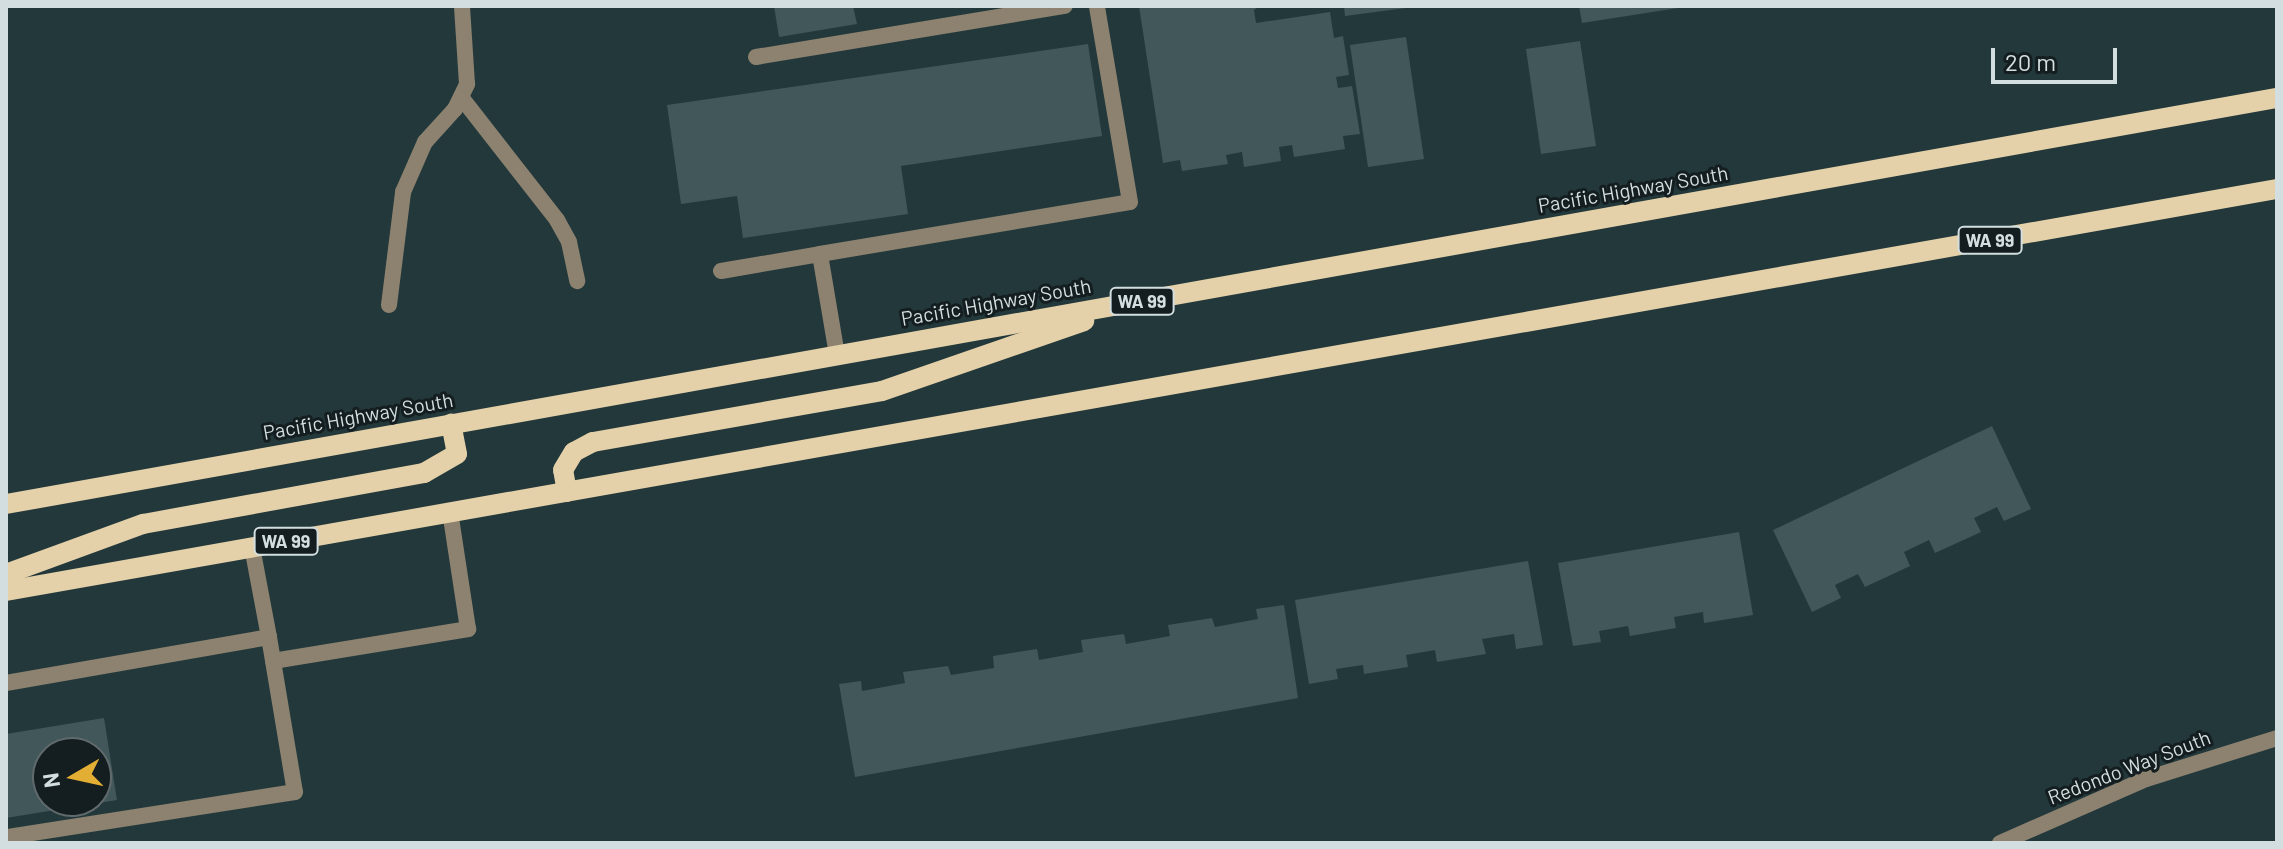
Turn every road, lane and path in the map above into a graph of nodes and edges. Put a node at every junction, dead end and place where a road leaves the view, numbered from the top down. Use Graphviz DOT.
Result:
graph roads {
  1 [pos="462,6"];
  2 [pos="1065,6"];
  3 [pos="1097,6"];
  4 [pos="756,57"];
  5 [pos="461,97"];
  6 [pos="2277,98"];
  7 [pos="2277,189"];
  8 [pos="820,254"];
  9 [pos="721,271"];
  10 [pos="577,281"];
  11 [pos="1144,300"];
  12 [pos="389,305"];
  13 [pos="837,355"];
  14 [pos="451,424"];
  15 [pos="567,492"];
  16 [pos="6,504"];
  17 [pos="450,512"];
  18 [pos="252,547"];
  19 [pos="6,574"];
  20 [pos="6,591"];
  21 [pos="269,637"];
  22 [pos="273,661"];
  23 [pos="6,683"];
  24 [pos="2277,738"];
  25 [pos="6,837"];
  26 [pos="2000,843"];
  1 -- 5 [label="street"];
  2 -- 4 [label="street"];
  3 -- 8 [label="street"];
  5 -- 10 [label="street"];
  5 -- 12 [label="street"];
  6 -- 11 [label="main road, Pacific Highway South / WA 99"];
  7 -- 15 [label="main road, WA 99"];
  8 -- 9 [label="street"];
  8 -- 13 [label="street"];
  11 -- 13 [label="main road, Pacific Highway South / WA 99"];
  11 -- 15 [label="main road"];
  13 -- 14 [label="main road, Pacific Highway South / WA 99"];
  14 -- 16 [label="main road, Pacific Highway South / WA 99"];
  14 -- 19 [label="main road"];
  15 -- 17 [label="main road, WA 99"];
  17 -- 18 [label="main road, WA 99"];
  17 -- 22 [label="street"];
  18 -- 20 [label="main road, WA 99"];
  18 -- 21 [label="street"];
  21 -- 22 [label="street"];
  21 -- 23 [label="street"];
  22 -- 25 [label="street"];
  24 -- 26 [label="street, Redondo Way South"];
}
